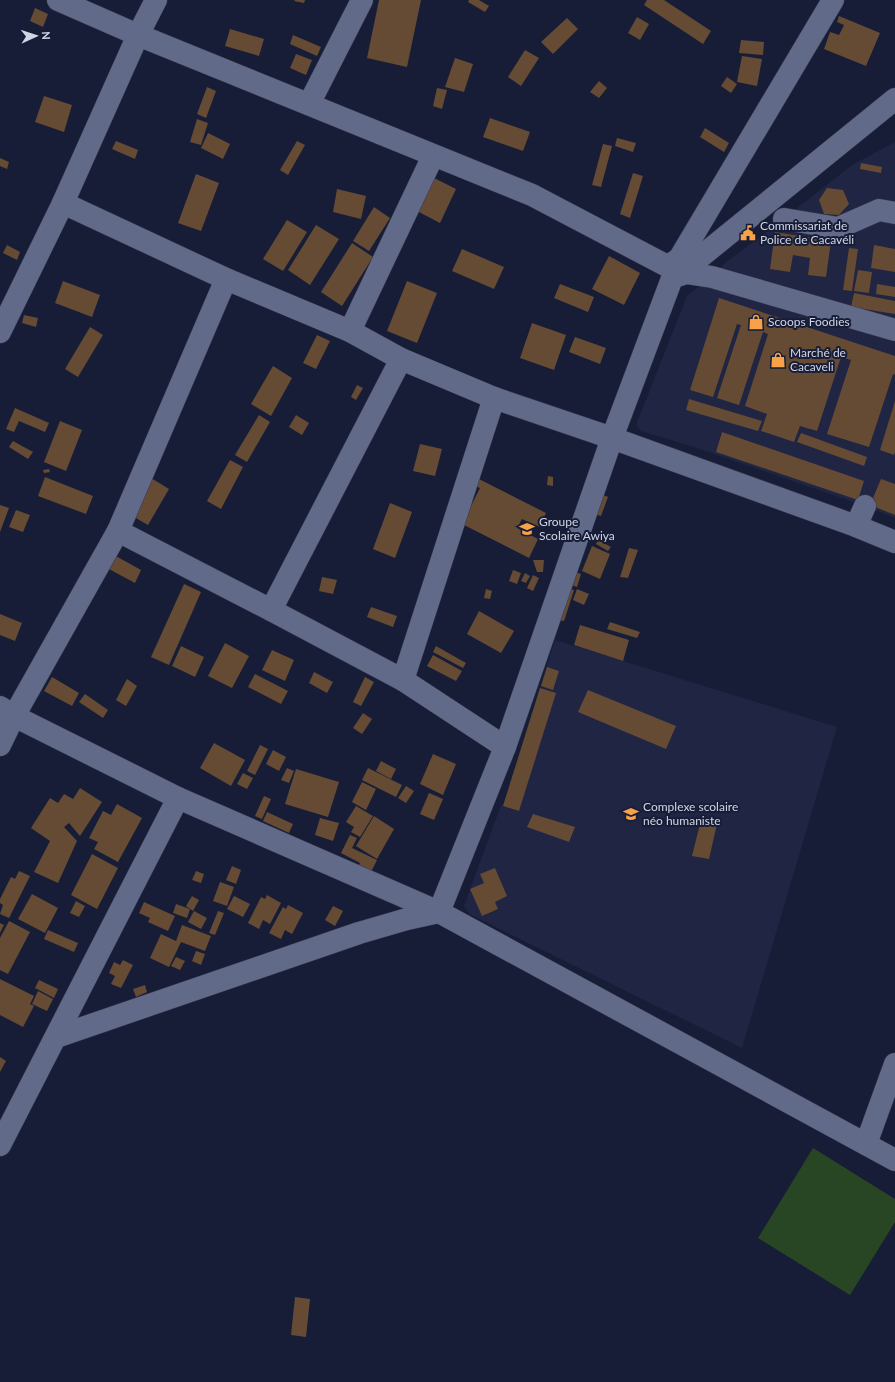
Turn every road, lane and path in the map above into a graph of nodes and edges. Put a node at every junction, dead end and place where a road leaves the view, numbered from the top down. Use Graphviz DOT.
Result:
graph roads {
  1 [pos="58,0"];
  2 [pos="156,0"];
  3 [pos="362,0"];
  4 [pos="833,0"];
  5 [pos="138,35"];
  6 [pos="895,99"];
  7 [pos="309,104"];
  8 [pos="433,156"];
  9 [pos="63,203"];
  10 [pos="895,213"];
  11 [pos="784,219"];
  12 [pos="680,268"];
  13 [pos="226,279"];
  14 [pos="895,330"];
  15 [pos="350,331"];
  16 [pos="0,332"];
  17 [pos="401,359"];
  18 [pos="494,398"];
  19 [pos="612,438"];
  20 [pos="864,506"];
  21 [pos="856,526"];
  22 [pos="118,531"];
  23 [pos="895,542"];
  24 [pos="271,610"];
  25 [pos="403,680"];
  26 [pos="7,712"];
  27 [pos="0,746"];
  28 [pos="505,747"];
  29 [pos="178,798"];
  30 [pos="439,912"];
  31 [pos="56,1037"];
  32 [pos="895,1064"];
  33 [pos="866,1144"];
  34 [pos="0,1145"];
  35 [pos="895,1160"];
  1 -- 5 [label="street"];
  2 -- 5 [label="street"];
  3 -- 7 [label="street"];
  4 -- 12 [label="street"];
  5 -- 7 [label="street"];
  5 -- 9 [label="street"];
  6 -- 12 [label="street"];
  7 -- 8 [label="street"];
  8 -- 12 [label="street"];
  8 -- 15 [label="street"];
  9 -- 13 [label="street"];
  9 -- 16 [label="street"];
  10 -- 11 [label="street"];
  12 -- 14 [label="street"];
  12 -- 19 [label="street"];
  13 -- 15 [label="street"];
  13 -- 22 [label="street"];
  15 -- 17 [label="street"];
  17 -- 18 [label="street"];
  17 -- 24 [label="street"];
  18 -- 19 [label="street"];
  18 -- 25 [label="street"];
  19 -- 21 [label="street"];
  19 -- 28 [label="street"];
  20 -- 21 [label="street"];
  21 -- 23 [label="street"];
  22 -- 24 [label="street"];
  22 -- 26 [label="street"];
  24 -- 25 [label="street"];
  25 -- 28 [label="street"];
  26 -- 27 [label="street"];
  26 -- 29 [label="street"];
  28 -- 30 [label="street"];
  29 -- 30 [label="street"];
  29 -- 31 [label="street"];
  30 -- 31 [label="street"];
  30 -- 33 [label="street"];
  31 -- 34 [label="street"];
  32 -- 33 [label="street"];
  33 -- 35 [label="street"];
}
